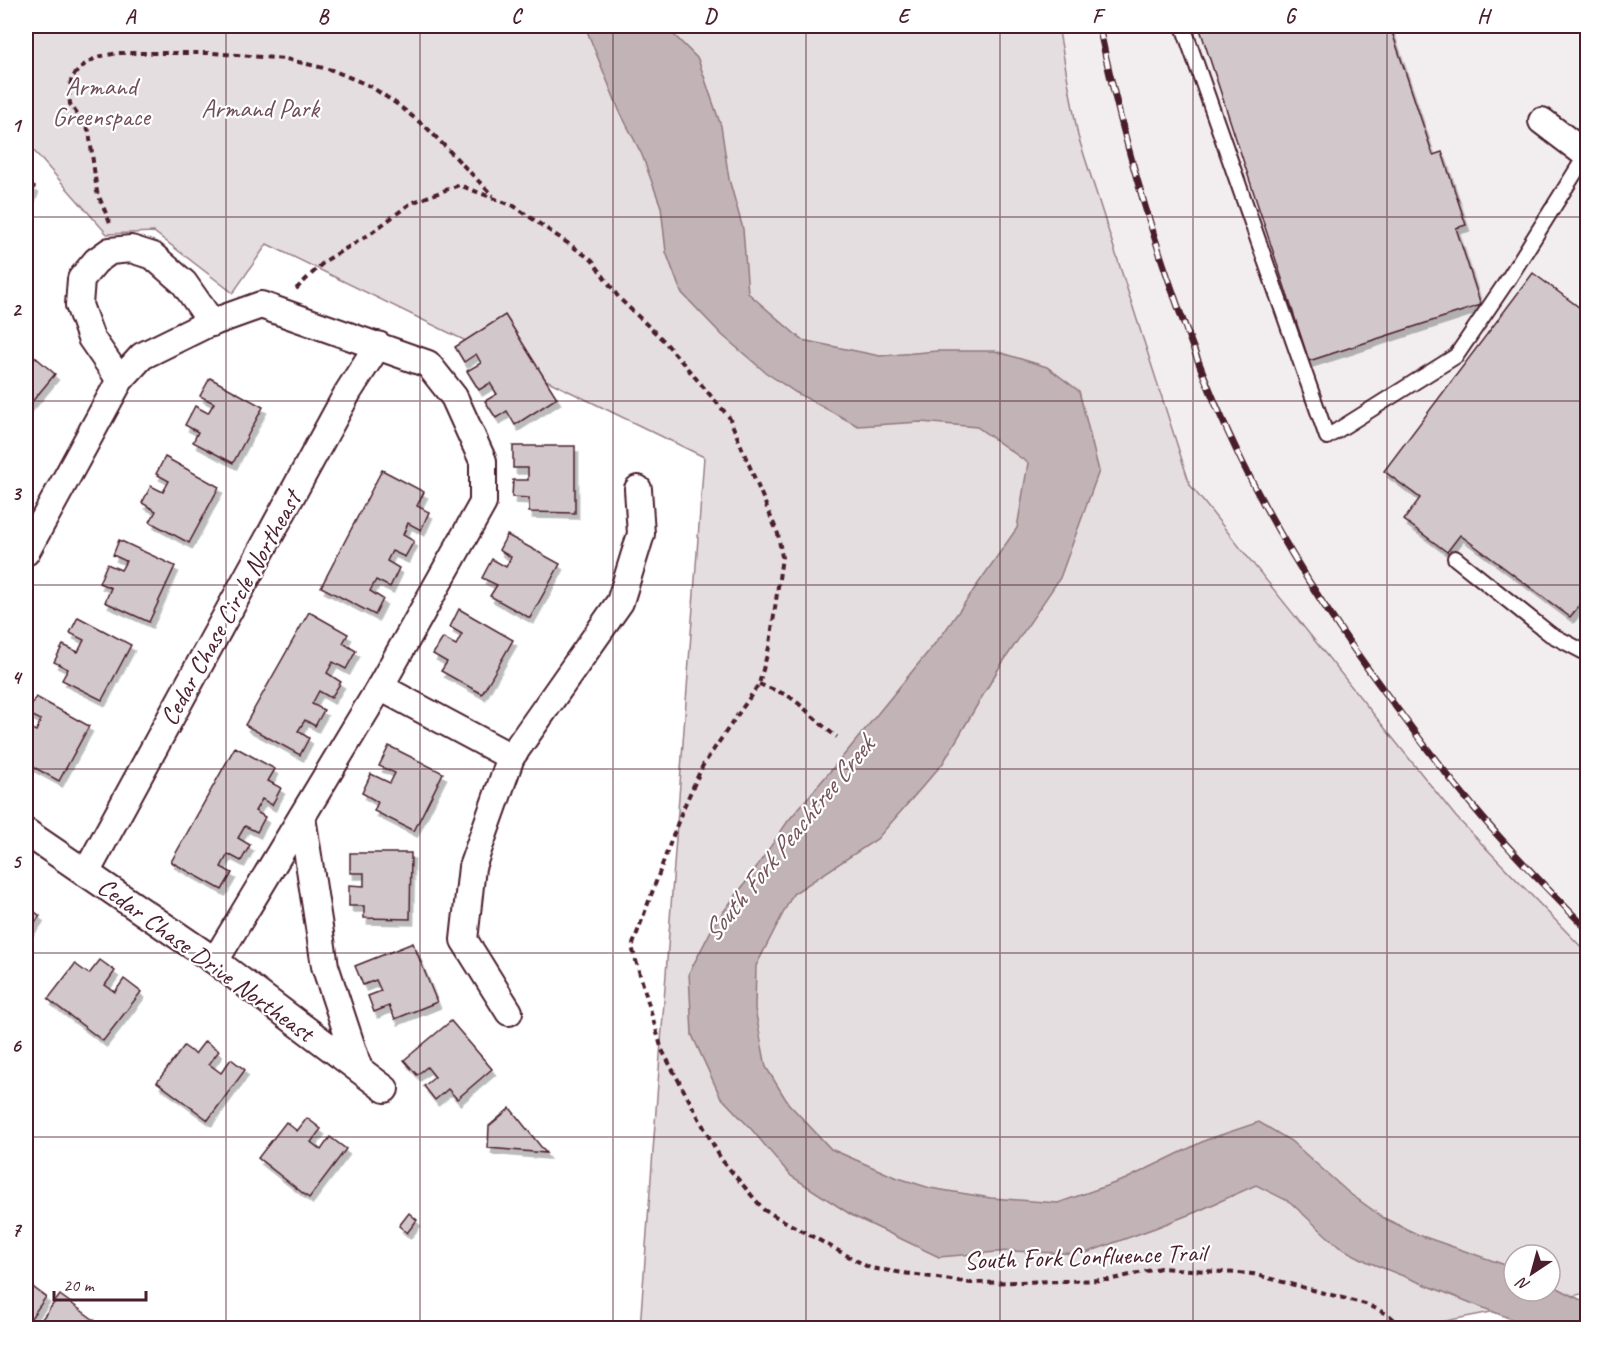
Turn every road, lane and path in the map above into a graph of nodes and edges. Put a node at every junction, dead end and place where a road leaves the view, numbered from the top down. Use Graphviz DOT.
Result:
graph roads {
  1 [pos="1183,26"];
  2 [pos="1542,121"];
  3 [pos="1587,155"];
  4 [pos="496,199"];
  5 [pos="122,249"];
  6 [pos="261,305"];
  7 [pos="212,323"];
  8 [pos="378,345"];
  9 [pos="120,380"];
  10 [pos="638,489"];
  11 [pos="29,538"];
  12 [pos="1455,558"];
  13 [pos="1587,654"];
  14 [pos="759,684"];
  15 [pos="380,687"];
  16 [pos="837,737"];
  17 [pos="511,757"];
  18 [pos="302,817"];
  19 [pos="26,832"];
  20 [pos="86,873"];
  21 [pos="215,961"];
  22 [pos="509,1012"];
  23 [pos="358,1069"];
  24 [pos="385,1089"];
  25 [pos="1404,1329"];
  1 -- 3 [label="lane"];
  2 -- 3 [label="street"];
  4 -- 5 [label="path"];
  4 -- 6 [label="path, South Fork Confluence Trail"];
  4 -- 14 [label="path, South Fork Confluence Trail"];
  5 -- 7 [label="street"];
  5 -- 9 [label="street"];
  6 -- 7 [label="street"];
  6 -- 8 [label="street"];
  7 -- 9 [label="street"];
  8 -- 15 [label="street"];
  8 -- 20 [label="street, Cedar Chase Circle Northeast"];
  9 -- 11 [label="street"];
  10 -- 17 [label="street"];
  12 -- 13 [label="lane"];
  14 -- 16 [label="path"];
  14 -- 25 [label="path, South Fork Confluence Trail"];
  15 -- 17 [label="street"];
  15 -- 18 [label="street"];
  17 -- 22 [label="street"];
  18 -- 21 [label="street"];
  18 -- 23 [label="street"];
  19 -- 20 [label="street, Cedar Chase Drive Northeast"];
  20 -- 21 [label="street, Cedar Chase Drive Northeast"];
  21 -- 23 [label="street, Cedar Chase Drive Northeast"];
  23 -- 24 [label="street, Cedar Chase Drive Northeast"];
}
